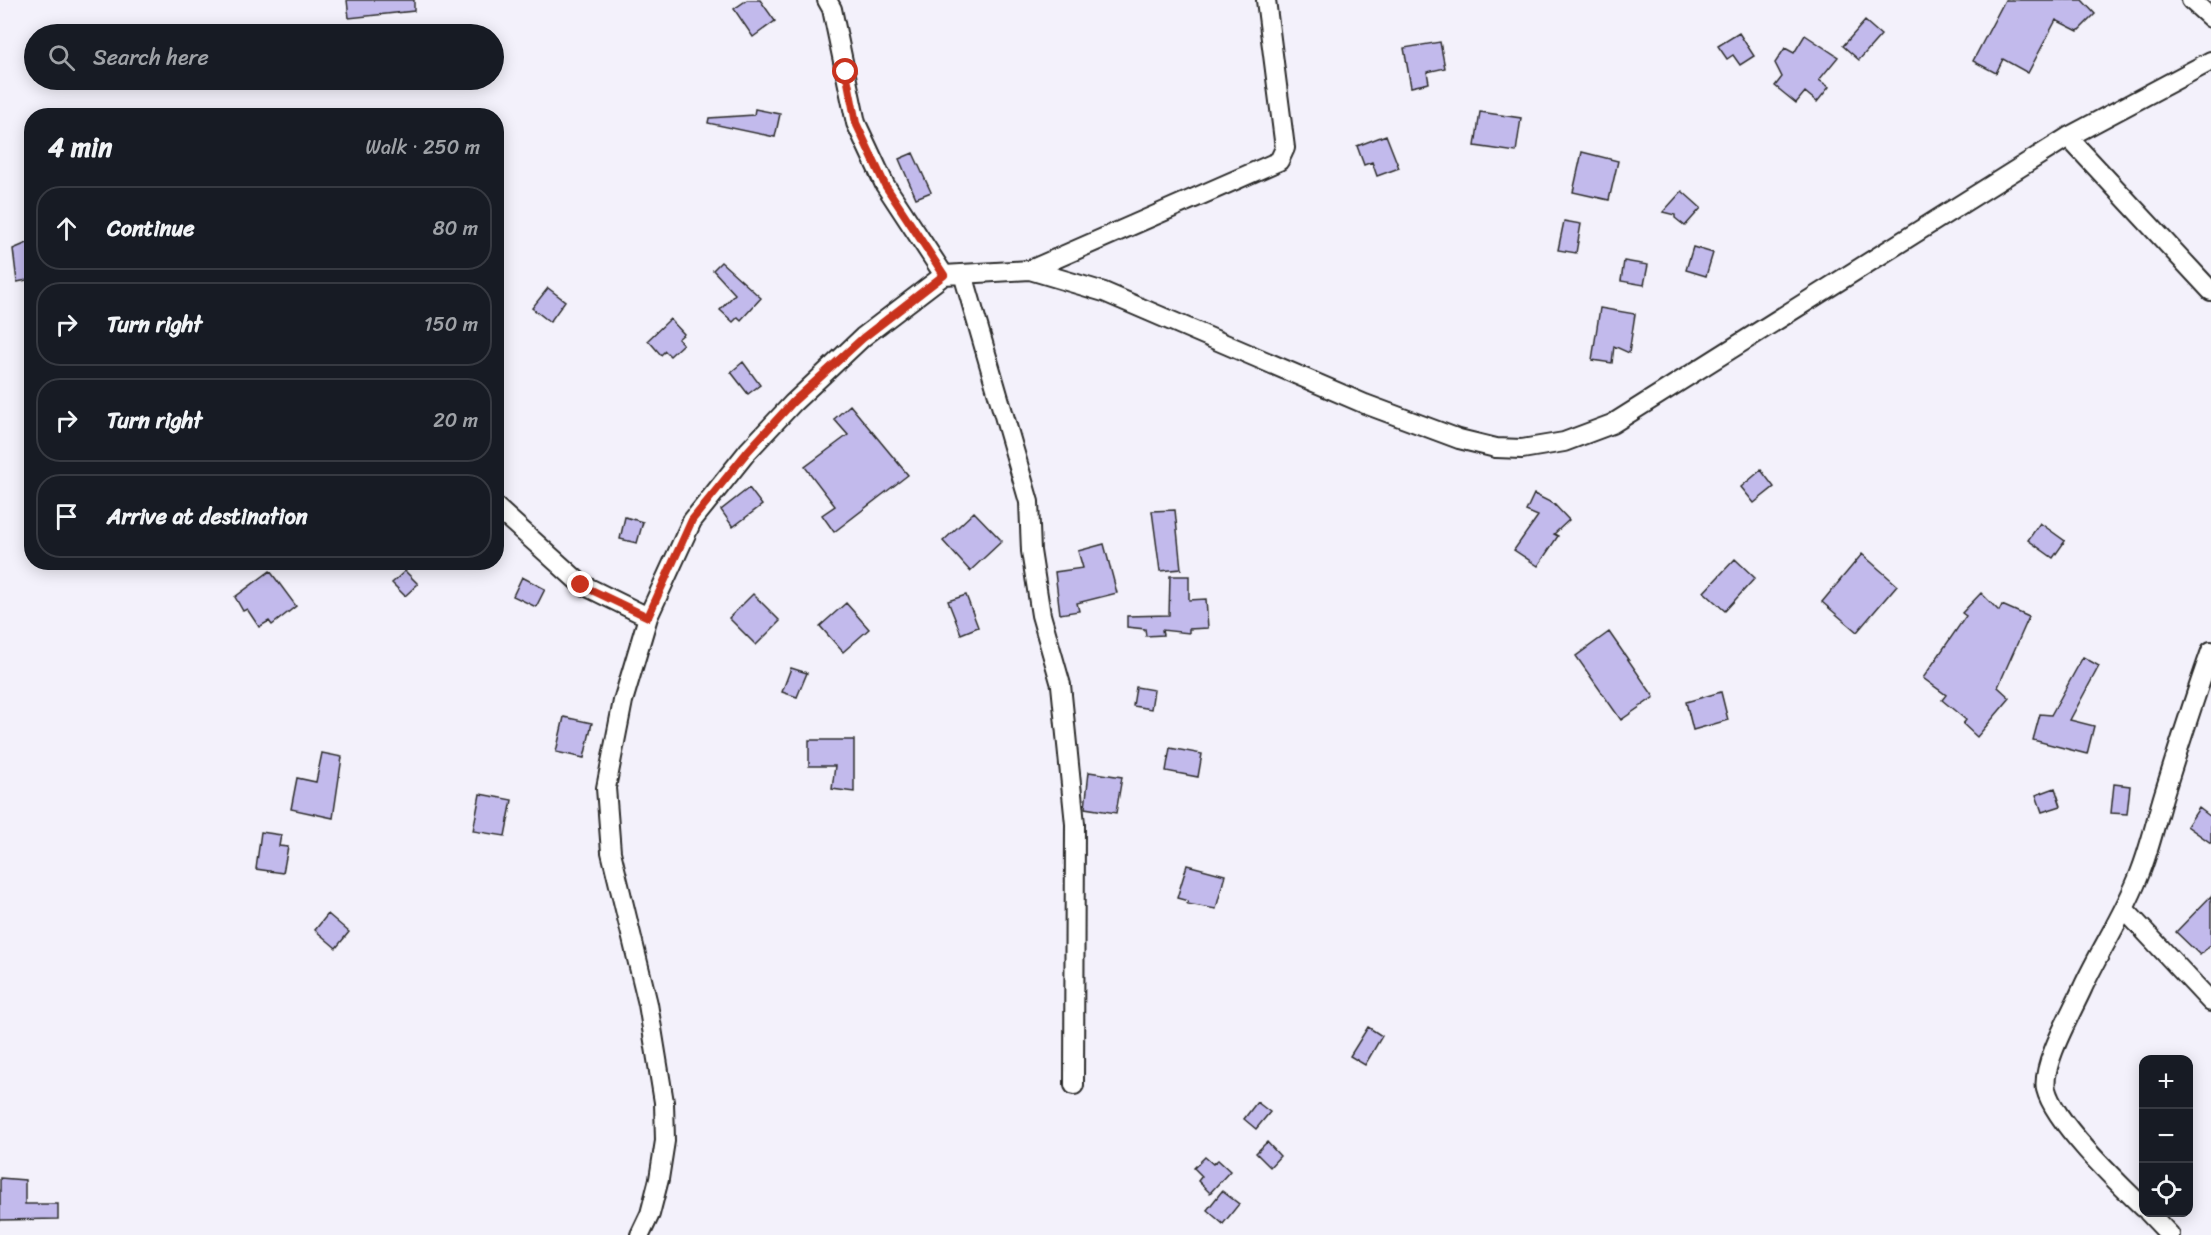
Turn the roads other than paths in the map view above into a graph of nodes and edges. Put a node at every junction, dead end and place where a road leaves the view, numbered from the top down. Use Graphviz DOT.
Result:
graph roads {
  1 [pos="827,0"];
  2 [pos="1266,0"];
  3 [pos="2191,0"];
  4 [pos="2211,18"];
  5 [pos="2211,62"];
  6 [pos="2068,137"];
  7 [pos="1030,270"];
  8 [pos="953,274"];
  9 [pos="2211,291"];
  10 [pos="504,514"];
  11 [pos="648,617"];
  12 [pos="2211,651"];
  13 [pos="2125,910"];
  14 [pos="2211,1002"];
  15 [pos="1074,1085"];
  16 [pos="2139,1203"];
  17 [pos="2153,1217"];
  18 [pos="640,1235"];
  19 [pos="2170,1235"];
  1 -- 8 [label="street"];
  2 -- 7 [label="street"];
  3 -- 4 [label="street"];
  5 -- 6 [label="street"];
  6 -- 7 [label="street"];
  6 -- 9 [label="street"];
  7 -- 8 [label="street"];
  8 -- 11 [label="street"];
  8 -- 15 [label="street"];
  10 -- 11 [label="street"];
  11 -- 18 [label="street"];
  12 -- 13 [label="street"];
  13 -- 14 [label="street"];
  13 -- 16 [label="street"];
  17 -- 19 [label="street"];
}
